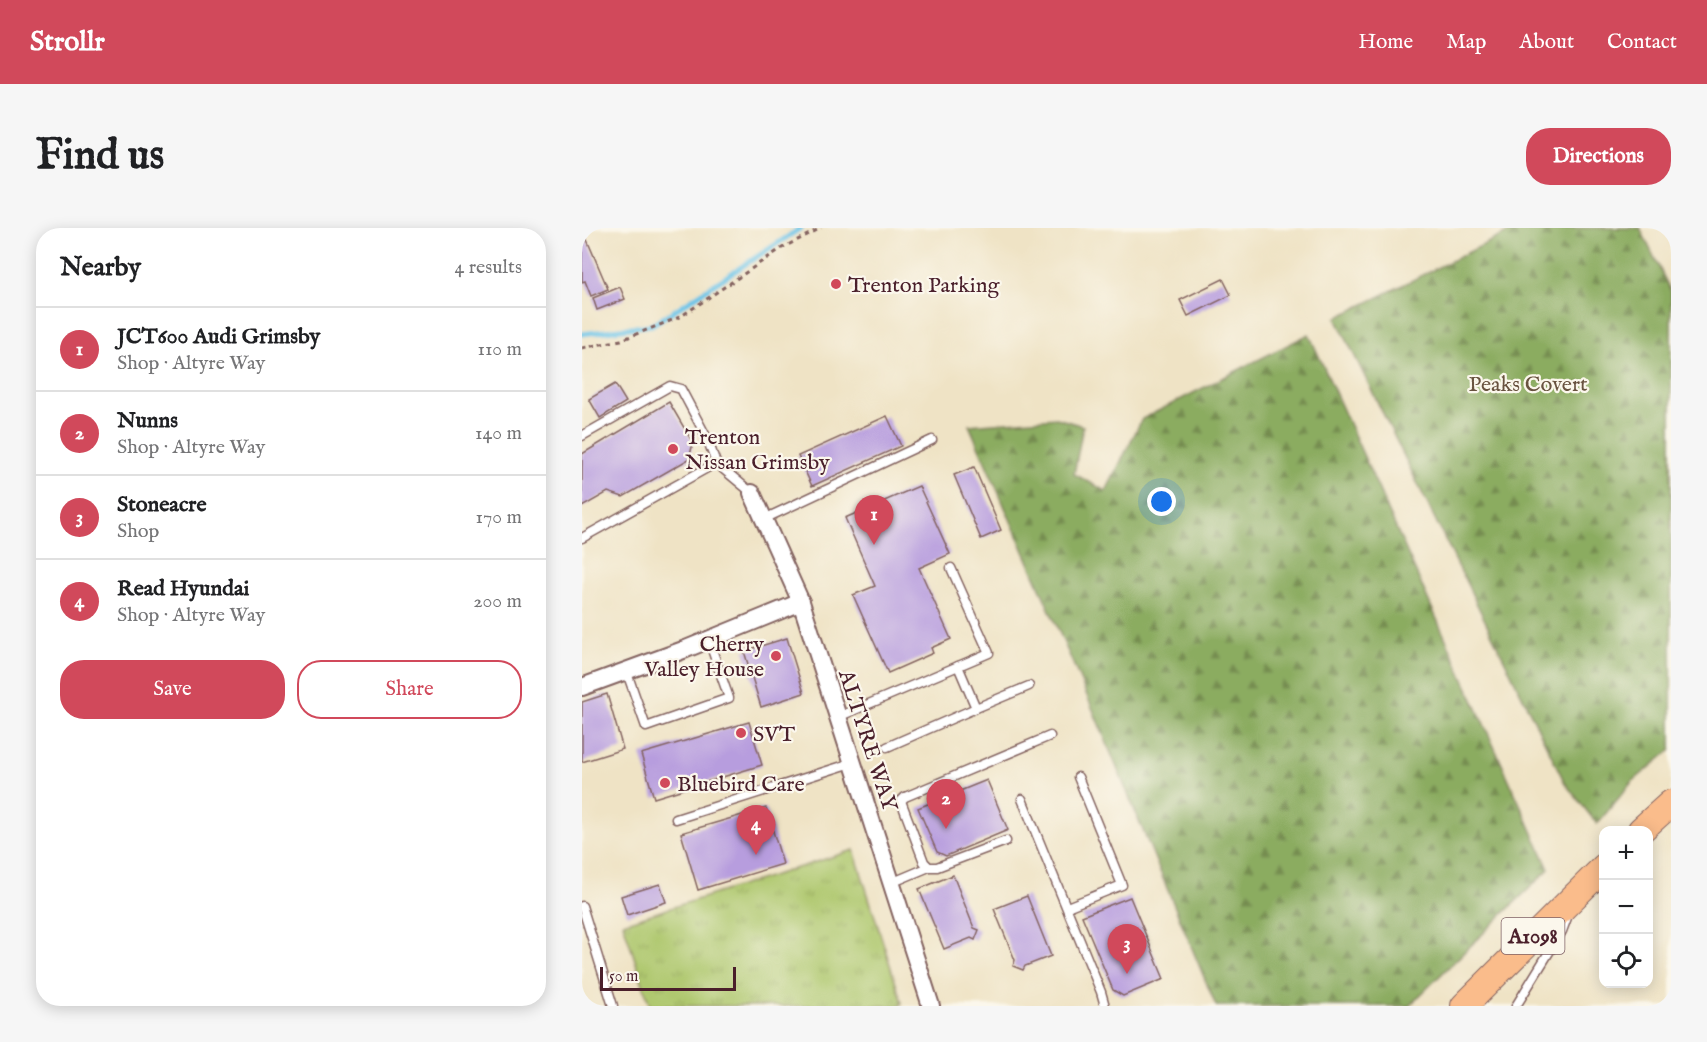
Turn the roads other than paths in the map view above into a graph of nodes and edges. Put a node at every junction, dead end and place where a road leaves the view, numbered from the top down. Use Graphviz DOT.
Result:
graph roads {
  1 [pos="582,436"];
  2 [pos="932,440"];
  3 [pos="716,463"];
  4 [pos="752,493"];
  5 [pos="764,519"];
  6 [pos="582,538"];
  7 [pos="951,568"];
  8 [pos="801,602"];
  9 [pos="709,641"];
  10 [pos="958,666"];
  11 [pos="626,670"];
  12 [pos="1029,686"];
  13 [pos="582,687"];
  14 [pos="976,708"];
  15 [pos="838,717"];
  16 [pos="1050,736"];
  17 [pos="887,747"];
  18 [pos="852,763"];
  19 [pos="1078,777"];
  20 [pos="1022,799"];
  21 [pos="1671,803"];
  22 [pos="676,819"];
  23 [pos="1646,826"];
  24 [pos="1006,840"];
  25 [pos="929,867"];
  26 [pos="1599,872"];
  27 [pos="891,883"];
  28 [pos="1575,895"];
  29 [pos="582,906"];
  30 [pos="1067,907"];
  31 [pos="613,1006"];
  32 [pos="931,1006"];
  33 [pos="1105,1006"];
  34 [pos="1464,1006"];
  35 [pos="1516,1006"];
  1 -- 3 [label="lane"];
  2 -- 5 [label="lane"];
  3 -- 4 [label="lane"];
  3 -- 6 [label="lane"];
  4 -- 5 [label="street, ALTYRE WAY"];
  5 -- 8 [label="street, ALTYRE WAY"];
  7 -- 10 [label="lane"];
  8 -- 9 [label="street"];
  8 -- 15 [label="street, ALTYRE WAY"];
  9 -- 11 [label="street"];
  9 -- 11 [label="lane"];
  10 -- 14 [label="lane"];
  10 -- 15 [label="lane"];
  11 -- 13 [label="street"];
  12 -- 14 [label="lane"];
  14 -- 17 [label="lane"];
  15 -- 18 [label="street, ALTYRE WAY"];
  16 -- 25 [label="lane"];
  18 -- 22 [label="lane"];
  18 -- 27 [label="street, ALTYRE WAY"];
  19 -- 30 [label="lane"];
  20 -- 30 [label="lane"];
  21 -- 23 [label="main road"];
  24 -- 25 [label="lane"];
  25 -- 27 [label="lane"];
  26 -- 28 [label="main road, A1098"];
  27 -- 32 [label="street, ALTYRE WAY"];
  28 -- 34 [label="main road, A1098"];
  28 -- 35 [label="lane"];
  29 -- 31 [label="lane"];
  30 -- 33 [label="lane"];
}
